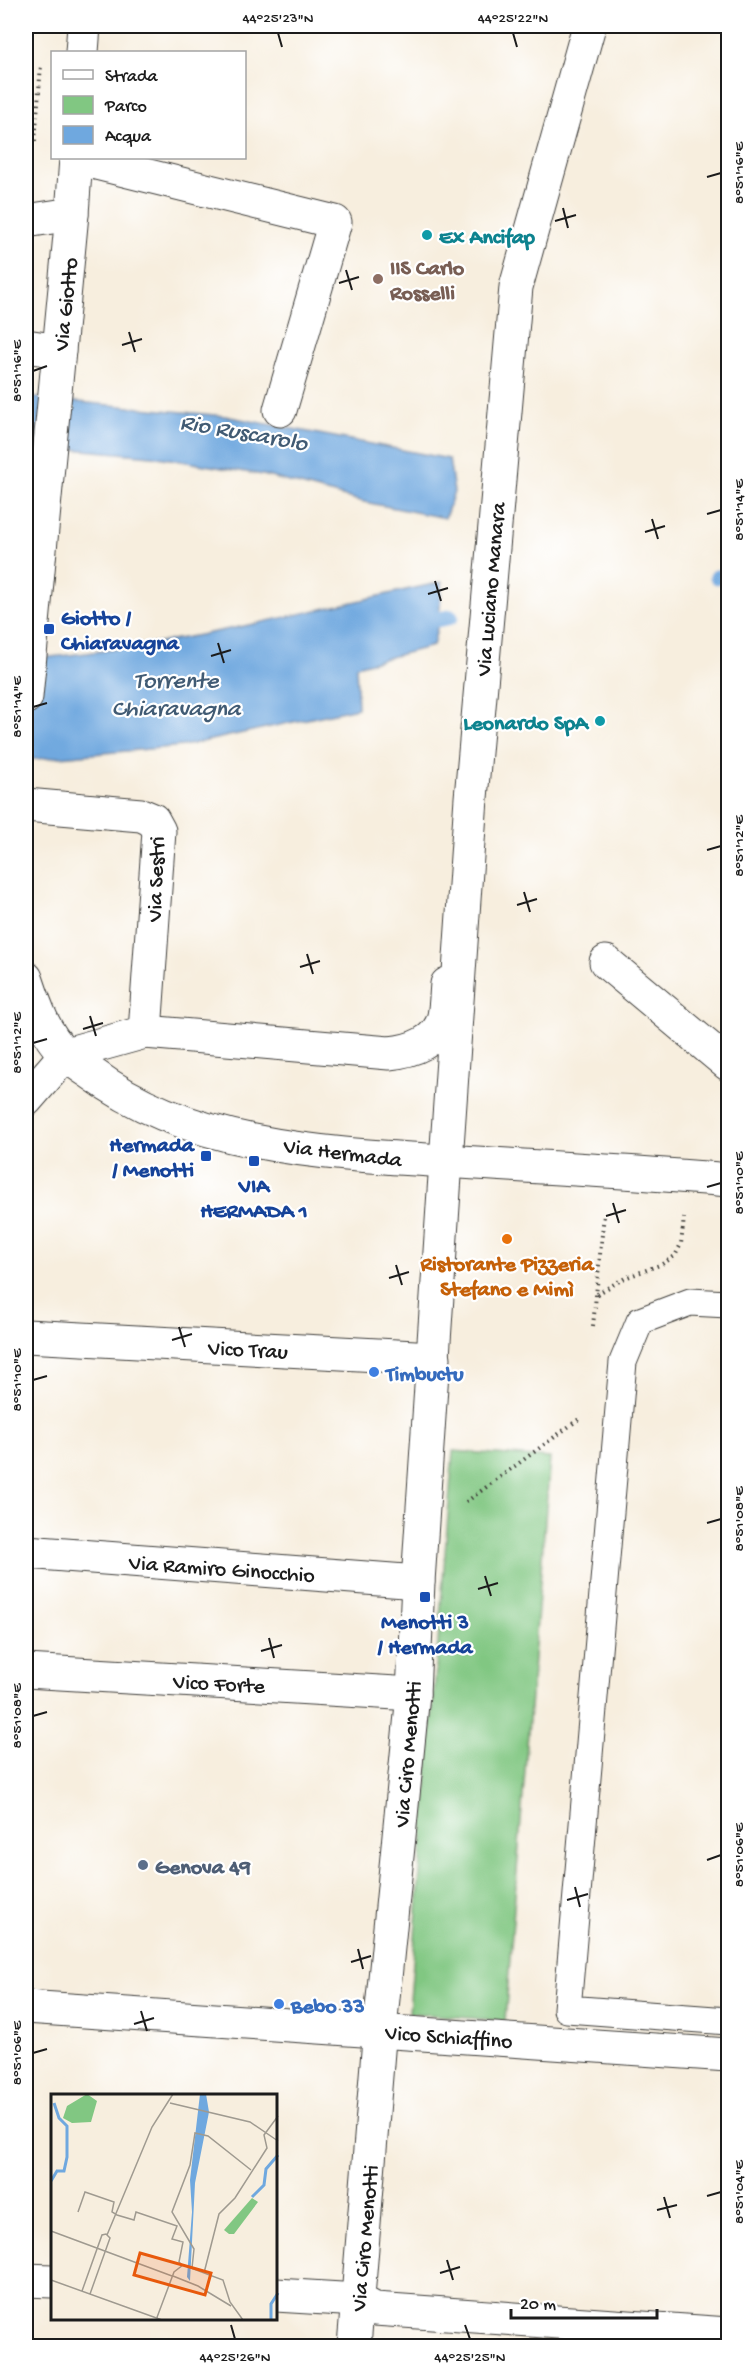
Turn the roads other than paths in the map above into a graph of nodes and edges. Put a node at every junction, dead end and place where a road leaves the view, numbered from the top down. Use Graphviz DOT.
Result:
graph roads {
  1 [pos="84,26"];
  2 [pos="589,26"];
  3 [pos="82,51"];
  4 [pos="76,159"];
  5 [pos="80,159"];
  6 [pos="72,214"];
  7 [pos="26,221"];
  8 [pos="26,346"];
  9 [pos="59,351"];
  10 [pos="280,410"];
  11 [pos="29,634"];
  12 [pos="26,697"];
  13 [pos="471,798"];
  14 [pos="26,805"];
  15 [pos="606,962"];
  16 [pos="26,978"];
  17 [pos="145,1032"];
  18 [pos="66,1054"];
  19 [pos="729,1064"];
  20 [pos="26,1100"];
  21 [pos="446,1161"];
  22 [pos="729,1180"];
  23 [pos="729,1304"];
  24 [pos="26,1336"];
  25 [pos="434,1358"];
  26 [pos="26,1552"];
  27 [pos="418,1582"];
  28 [pos="26,1671"];
  29 [pos="413,1694"];
  30 [pos="26,2007"];
  31 [pos="729,2020"];
  32 [pos="380,2030"];
  33 [pos="729,2055"];
  34 [pos="26,2280"];
  35 [pos="51,2281"];
  36 [pos="278,2295"];
  37 [pos="358,2300"];
  38 [pos="729,2334"];
  39 [pos="354,2346"];
  1 -- 3 [label="street"];
  2 -- 13 [label="street, Via Luciano Manara"];
  4 -- 6 [label="street, Via Giotto"];
  5 -- 10 [label="street"];
  6 -- 7 [label="street"];
  6 -- 9 [label="street, Via Giotto"];
  8 -- 9 [label="street"];
  9 -- 11 [label="street, Via Giotto"];
  11 -- 12 [label="street"];
  13 -- 17 [label="street"];
  13 -- 21 [label="street, Via Luciano Manara"];
  14 -- 17 [label="street, Via Sestri"];
  15 -- 19 [label="street"];
  16 -- 18 [label="street, Via Hermada"];
  17 -- 18 [label="street"];
  18 -- 20 [label="street"];
  18 -- 21 [label="street, Via Hermada"];
  21 -- 22 [label="street, Via Hermada"];
  21 -- 25 [label="street, Via Ciro Menotti"];
  23 -- 31 [label="lane"];
  24 -- 25 [label="street, Vico Trau"];
  25 -- 27 [label="street, Via Ciro Menotti"];
  26 -- 27 [label="street, Via Ramiro Ginocchio"];
  27 -- 29 [label="street, Via Ciro Menotti"];
  28 -- 29 [label="street, Vico Forte"];
  29 -- 32 [label="street, Via Ciro Menotti"];
  30 -- 32 [label="street, Vico Schiaffino"];
  32 -- 33 [label="street, Vico Schiaffino"];
  32 -- 37 [label="street, Via Ciro Menotti"];
  34 -- 35 [label="street"];
  36 -- 37 [label="street"];
  37 -- 38 [label="street"];
  37 -- 39 [label="street, Via Ciro Menotti"];
}
